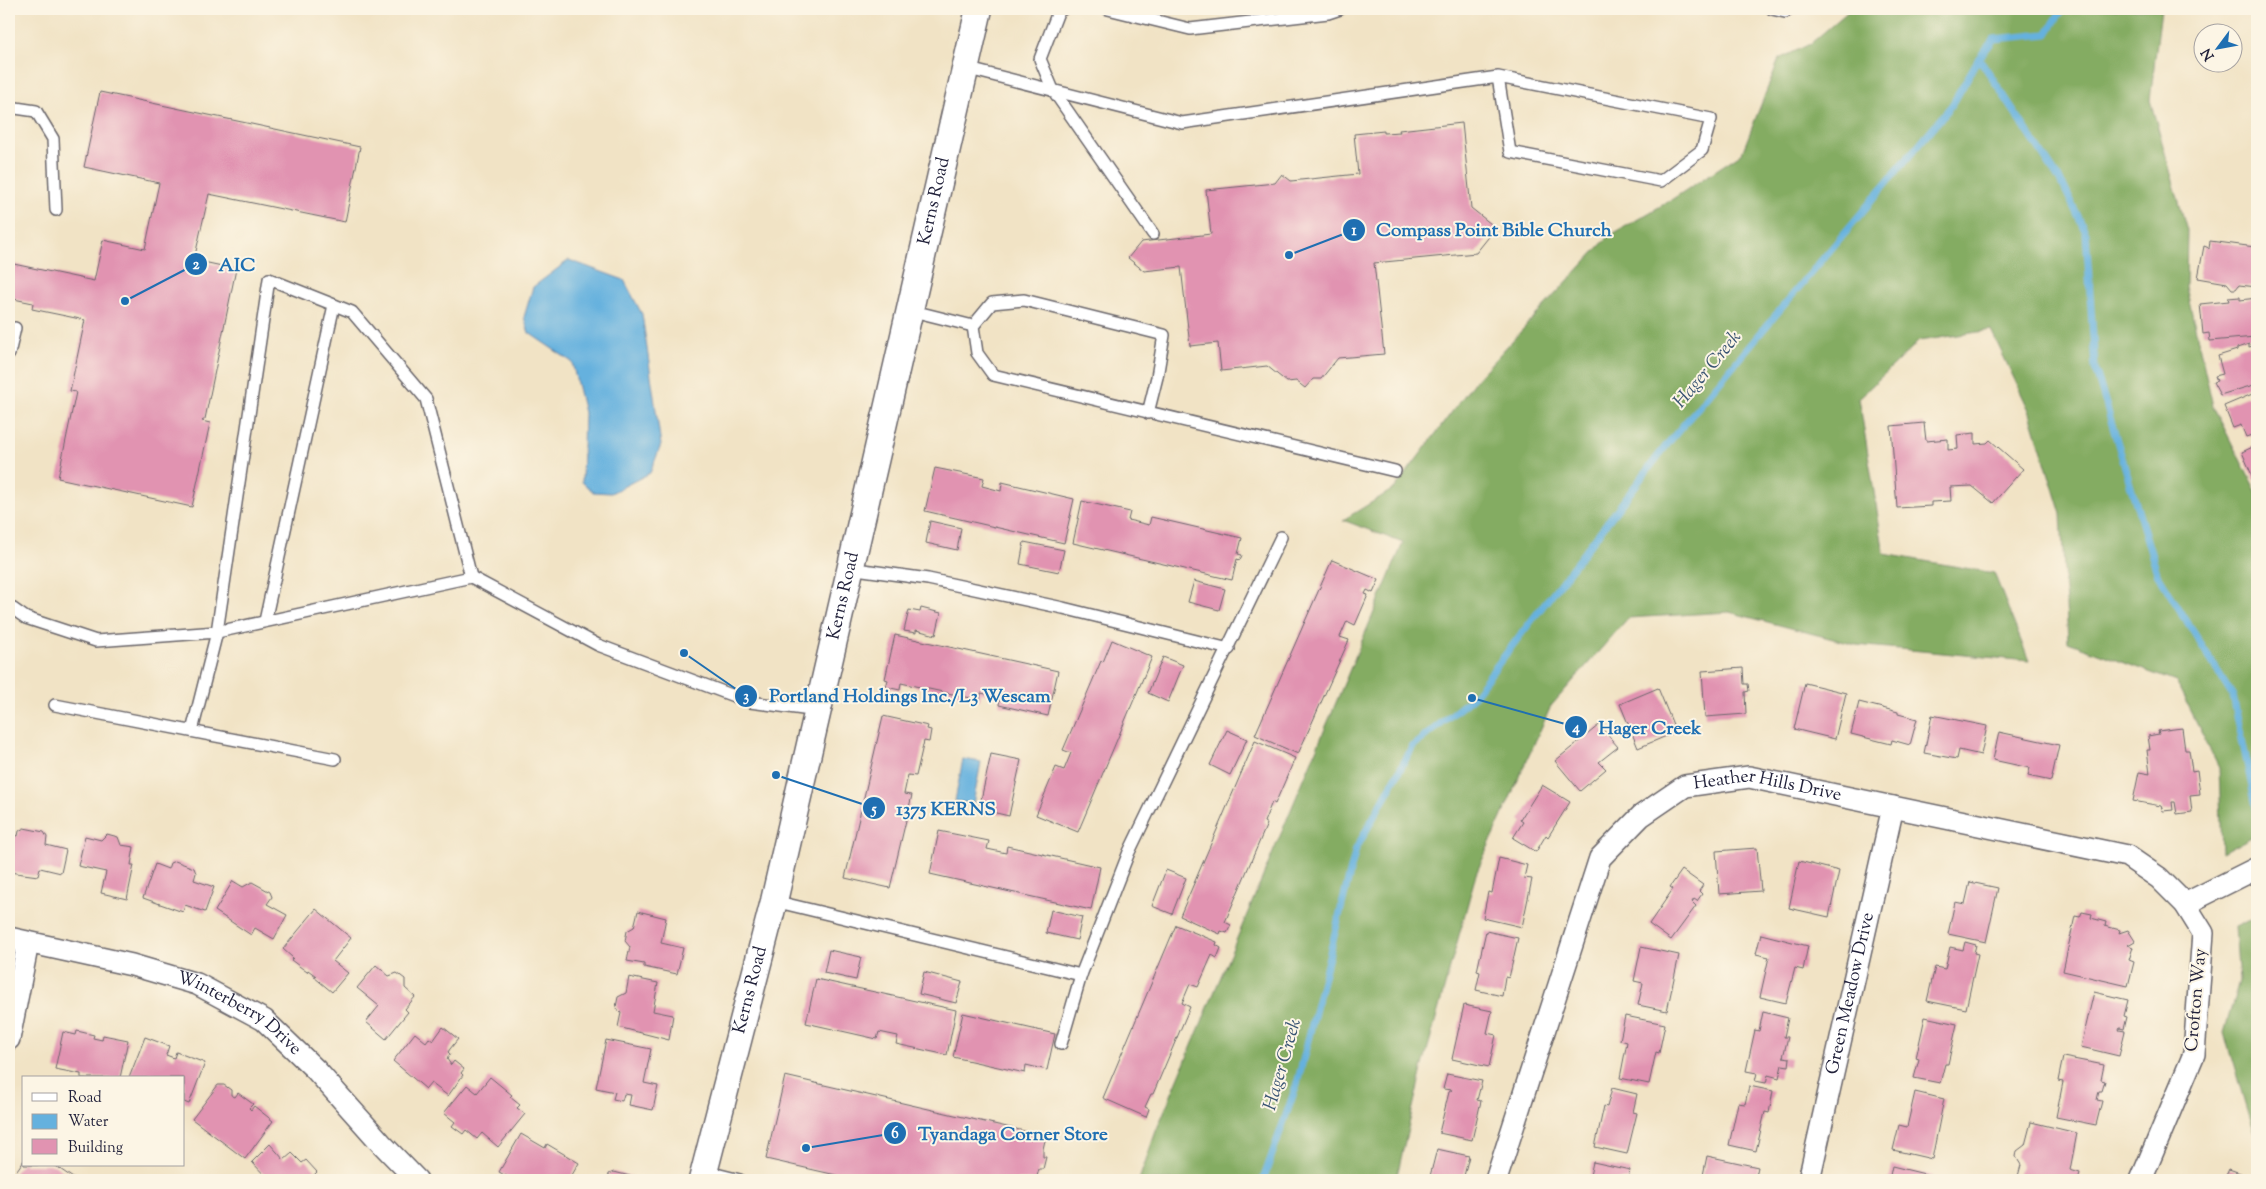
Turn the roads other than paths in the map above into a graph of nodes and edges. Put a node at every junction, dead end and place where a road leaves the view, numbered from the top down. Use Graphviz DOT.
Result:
graph roads {
  1 [pos="979,9"];
  2 [pos="1063,9"];
  3 [pos="1108,9"];
  4 [pos="1340,9"];
  5 [pos="1772,9"];
  6 [pos="1788,9"];
  7 [pos="965,68"];
  8 [pos="1498,77"];
  9 [pos="1053,90"];
  10 [pos="9,107"];
  11 [pos="56,210"];
  12 [pos="1153,234"];
  13 [pos="334,305"];
  14 [pos="909,310"];
  15 [pos="973,326"];
  16 [pos="14,328"];
  17 [pos="9,354"];
  18 [pos="1148,412"];
  19 [pos="1395,471"];
  20 [pos="1281,537"];
  21 [pos="849,568"];
  22 [pos="471,576"];
  23 [pos="9,606"];
  24 [pos="265,621"];
  25 [pos="217,632"];
  26 [pos="1228,649"];
  27 [pos="55,705"];
  28 [pos="818,711"];
  29 [pos="192,731"];
  30 [pos="334,759"];
  31 [pos="1893,807"];
  32 [pos="2257,868"];
  33 [pos="774,900"];
  34 [pos="2185,904"];
  35 [pos="18,940"];
  36 [pos="1081,975"];
  37 [pos="9,1039"];
  38 [pos="1061,1044"];
  39 [pos="703,1176"];
  40 [pos="417,1180"];
  41 [pos="740,1180"];
  42 [pos="1496,1180"];
  43 [pos="1809,1180"];
  44 [pos="2141,1180"];
  1 -- 7 [label="street, Kerns Road"];
  2 -- 9 [label="lane"];
  3 -- 4 [label="lane"];
  5 -- 6 [label="lane"];
  7 -- 9 [label="lane"];
  7 -- 14 [label="street, Kerns Road"];
  8 -- 8 [label="lane"];
  8 -- 9 [label="lane"];
  9 -- 12 [label="lane"];
  10 -- 11 [label="lane"];
  13 -- 22 [label="lane"];
  13 -- 24 [label="lane"];
  13 -- 25 [label="lane"];
  14 -- 15 [label="lane"];
  14 -- 21 [label="street, Kerns Road"];
  15 -- 18 [label="lane"];
  15 -- 18 [label="lane"];
  16 -- 17 [label="lane"];
  18 -- 19 [label="lane"];
  20 -- 26 [label="lane"];
  21 -- 26 [label="lane"];
  21 -- 28 [label="street, Kerns Road"];
  22 -- 24 [label="lane"];
  22 -- 28 [label="lane"];
  23 -- 25 [label="lane"];
  24 -- 25 [label="lane"];
  25 -- 29 [label="lane"];
  26 -- 36 [label="lane"];
  27 -- 29 [label="lane"];
  28 -- 33 [label="street, Kerns Road"];
  29 -- 30 [label="lane"];
  31 -- 34 [label="street, Heather Hills Drive"];
  31 -- 42 [label="street, Heather Hills Drive"];
  31 -- 43 [label="street, Green Meadow Drive"];
  32 -- 34 [label="street"];
  33 -- 36 [label="lane"];
  33 -- 39 [label="street, Kerns Road"];
  34 -- 44 [label="street, Crofton Way"];
  35 -- 37 [label="street"];
  35 -- 40 [label="street, Winterberry Drive"];
  36 -- 38 [label="lane"];
  39 -- 41 [label="lane"];
}
